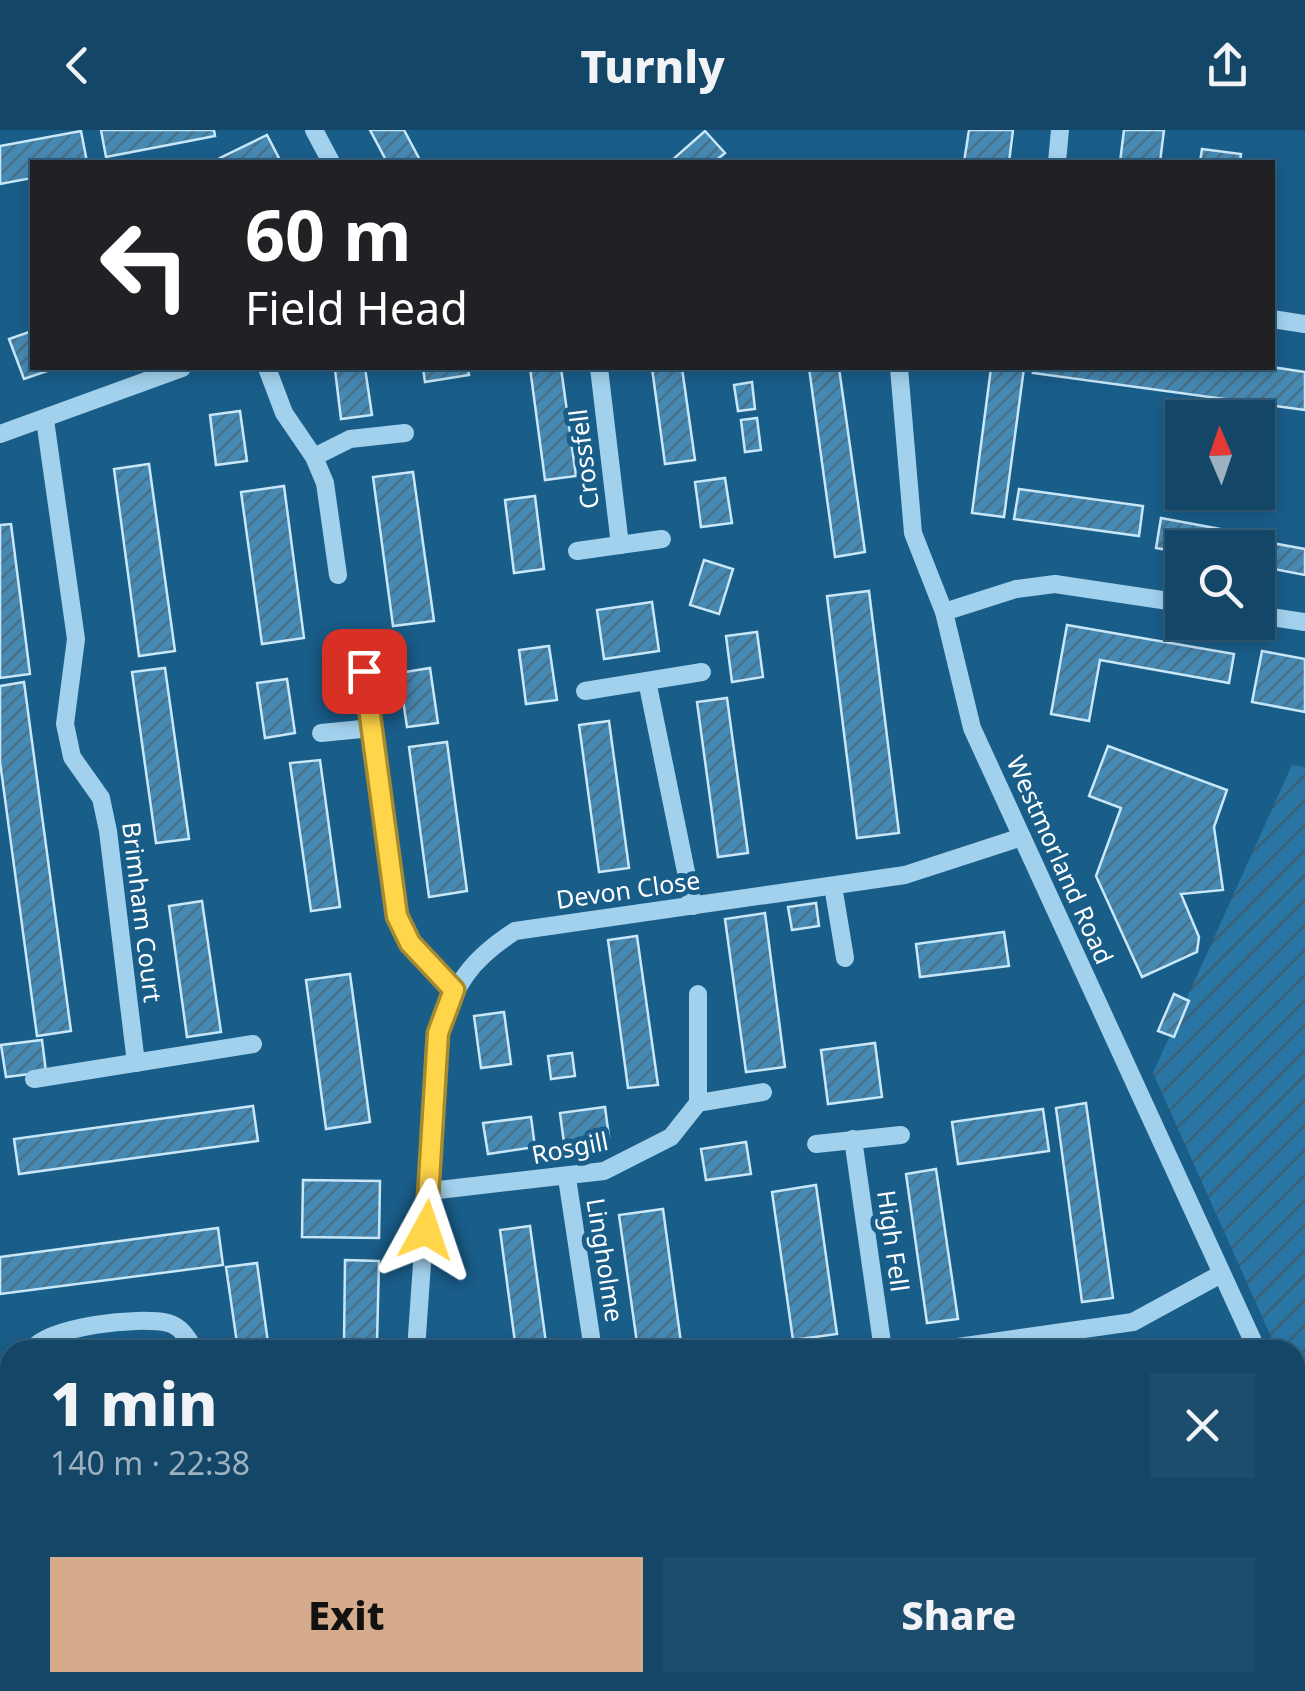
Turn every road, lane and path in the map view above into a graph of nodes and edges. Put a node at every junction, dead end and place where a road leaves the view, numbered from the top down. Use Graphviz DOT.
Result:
graph roads {
  1 [pos="314,130"];
  2 [pos="1060,130"];
  3 [pos="329,160"];
  4 [pos="1056,160"];
  5 [pos="1275,319"];
  6 [pos="1305,324"];
  7 [pos="177,370"];
  8 [pos="267,370"];
  9 [pos="599,370"];
  10 [pos="899,370"];
  11 [pos="45,420"];
  12 [pos="404,433"];
  13 [pos="0,434"];
  14 [pos="314,457"];
  15 [pos="662,539"];
  16 [pos="620,545"];
  17 [pos="578,551"];
  18 [pos="338,575"];
  19 [pos="1165,600"];
  20 [pos="944,612"];
  21 [pos="1275,618"];
  22 [pos="1305,622"];
  23 [pos="364,671"];
  24 [pos="702,672"];
  25 [pos="648,681"];
  26 [pos="585,691"];
  27 [pos="372,728"];
  28 [pos="322,733"];
  29 [pos="1022,837"];
  30 [pos="833,886"];
  31 [pos="693,906"];
  32 [pos="845,958"];
  33 [pos="454,990"];
  34 [pos="698,994"];
  35 [pos="253,1044"];
  36 [pos="136,1062"];
  37 [pos="34,1079"];
  38 [pos="763,1092"];
  39 [pos="698,1103"];
  40 [pos="902,1134"];
  41 [pos="853,1139"];
  42 [pos="816,1144"];
  43 [pos="567,1178"];
  44 [pos="430,1191"];
  45 [pos="1221,1274"];
  46 [pos="38,1340"];
  47 [pos="189,1340"];
  48 [pos="417,1340"];
  49 [pos="591,1340"];
  50 [pos="882,1340"];
  51 [pos="1052,1340"];
  52 [pos="1252,1340"];
  1 -- 3 [label="street"];
  2 -- 4 [label="street"];
  5 -- 6 [label="street"];
  7 -- 11 [label="street"];
  8 -- 14 [label="street"];
  9 -- 16 [label="street, Crossfell"];
  10 -- 20 [label="street, Westmorland Road"];
  11 -- 13 [label="street"];
  11 -- 36 [label="street, Brimham Court"];
  12 -- 14 [label="street"];
  14 -- 18 [label="street"];
  15 -- 16 [label="street"];
  16 -- 17 [label="street"];
  19 -- 20 [label="street"];
  20 -- 29 [label="street, Westmorland Road"];
  21 -- 22 [label="street"];
  23 -- 27 [label="street"];
  24 -- 25 [label="street"];
  25 -- 26 [label="street"];
  25 -- 31 [label="street"];
  27 -- 28 [label="street"];
  27 -- 33 [label="street"];
  29 -- 30 [label="street, Devon Close"];
  29 -- 45 [label="street, Westmorland Road"];
  30 -- 31 [label="street, Devon Close"];
  30 -- 32 [label="street"];
  31 -- 33 [label="street, Devon Close"];
  33 -- 44 [label="street, Devon Close"];
  34 -- 39 [label="street"];
  35 -- 36 [label="street"];
  36 -- 37 [label="street"];
  38 -- 39 [label="street"];
  39 -- 43 [label="street, Rosgill"];
  40 -- 41 [label="street"];
  41 -- 42 [label="street"];
  41 -- 50 [label="street, High Fell"];
  43 -- 44 [label="street, Rosgill"];
  43 -- 49 [label="street, Lingholme"];
  44 -- 48 [label="street, Devon Close"];
  45 -- 51 [label="street"];
  45 -- 52 [label="street, Westmorland Road"];
  46 -- 47 [label="street"];
}
